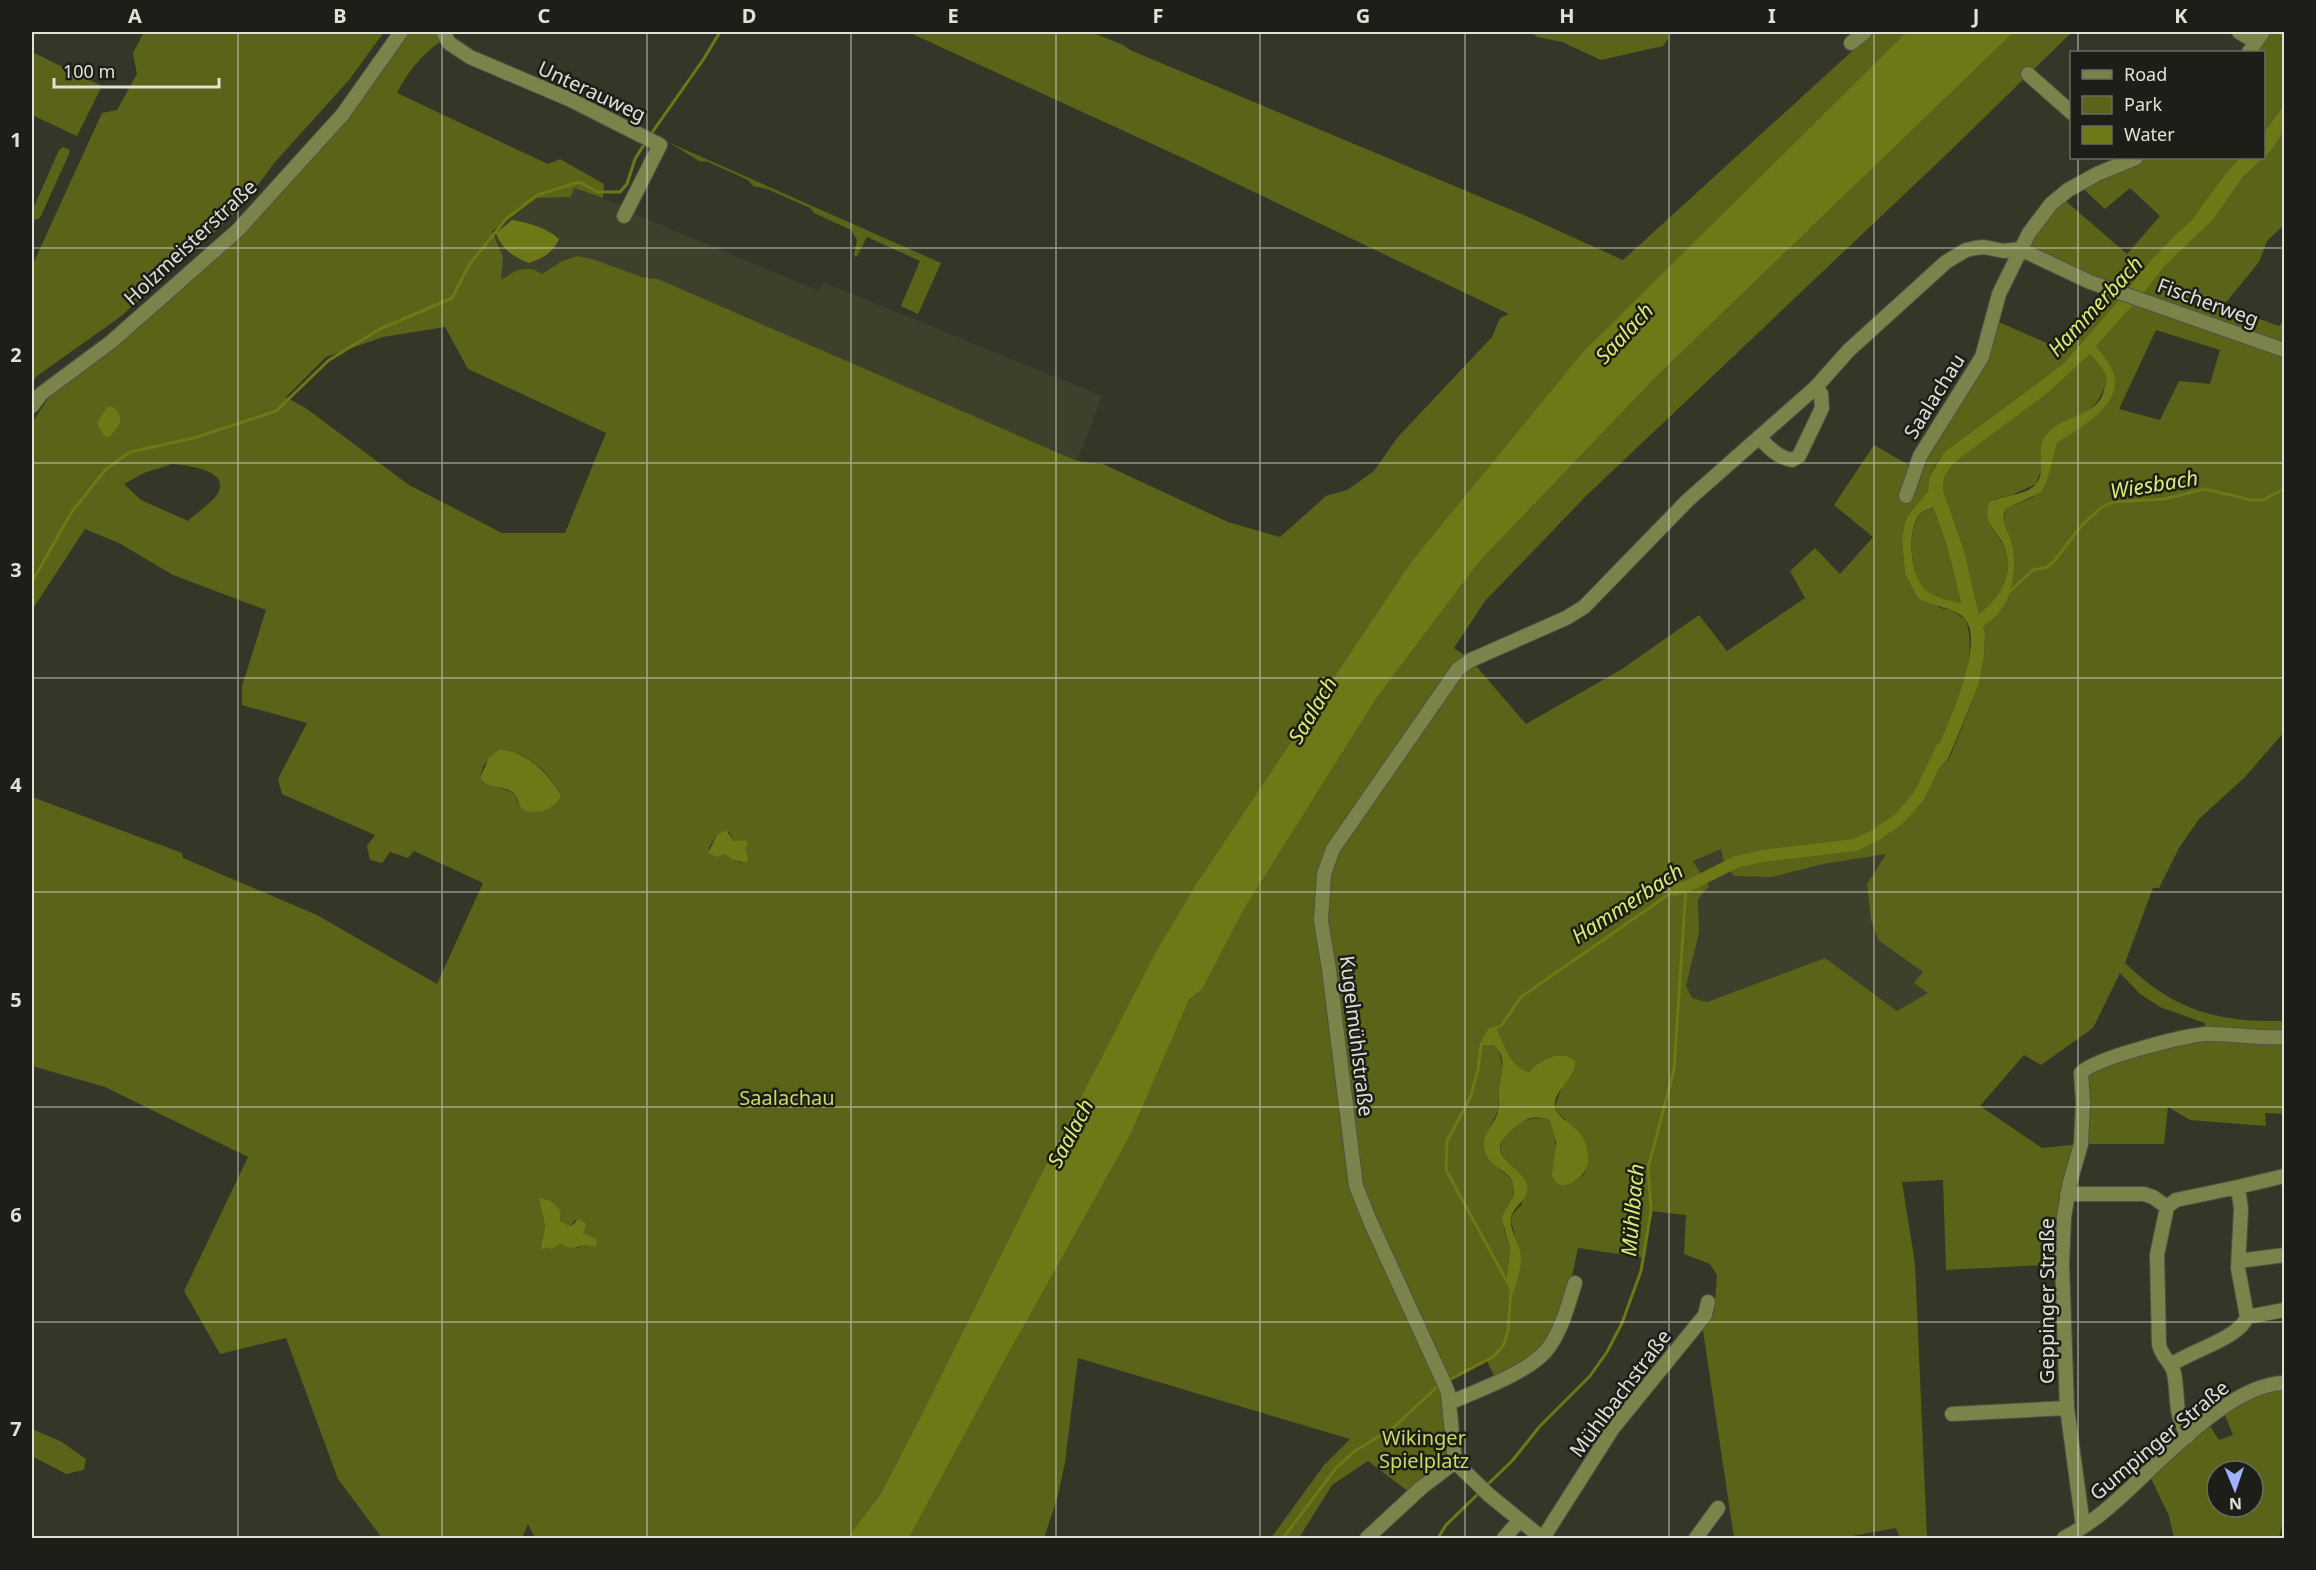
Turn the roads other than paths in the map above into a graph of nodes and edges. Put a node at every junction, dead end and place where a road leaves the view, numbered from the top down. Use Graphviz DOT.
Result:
graph roads {
  1 [pos="401,32"];
  2 [pos="443,32"];
  3 [pos="1865,32"];
  4 [pos="2239,32"];
  5 [pos="2256,42"];
  6 [pos="1851,43"];
  7 [pos="2028,74"];
  8 [pos="2070,111"];
  9 [pos="2134,159"];
  10 [pos="624,216"];
  11 [pos="2020,249"];
  12 [pos="2284,350"];
  13 [pos="1816,387"];
  14 [pos="32,406"];
  15 [pos="1759,437"];
  16 [pos="1906,496"];
  17 [pos="2284,1037"];
  18 [pos="2284,1176"];
  19 [pos="2238,1187"];
  20 [pos="2067,1194"];
  21 [pos="2167,1207"];
  22 [pos="2284,1255"];
  23 [pos="2239,1261"];
  24 [pos="1575,1283"];
  25 [pos="1708,1302"];
  26 [pos="2284,1310"];
  27 [pos="2247,1317"];
  28 [pos="2171,1365"];
  29 [pos="2284,1383"];
  30 [pos="1449,1403"];
  31 [pos="2067,1408"];
  32 [pos="1952,1414"];
  33 [pos="2188,1436"];
  34 [pos="1455,1462"];
  35 [pos="1718,1508"];
  36 [pos="1519,1521"];
  37 [pos="2080,1532"];
  38 [pos="1367,1539"];
  39 [pos="1504,1539"];
  40 [pos="1542,1539"];
  41 [pos="1696,1539"];
  42 [pos="2064,1539"];
  1 -- 14 [label="street, Holzmeisterstraße"];
  2 -- 10 [label="street, Unterauweg"];
  3 -- 6 [label="street"];
  4 -- 5 [label="street"];
  7 -- 8 [label="street"];
  9 -- 11 [label="street, Saalachau"];
  11 -- 12 [label="street, Fischerweg"];
  11 -- 13 [label="street"];
  11 -- 16 [label="street, Saalachau"];
  13 -- 15 [label="street"];
  13 -- 15 [label="street"];
  15 -- 30 [label="street, Kugelmühlstraße"];
  17 -- 20 [label="street, Geppinger Straße"];
  18 -- 19 [label="street"];
  19 -- 21 [label="street"];
  19 -- 23 [label="street"];
  20 -- 21 [label="street"];
  20 -- 31 [label="street, Geppinger Straße"];
  21 -- 28 [label="street"];
  22 -- 23 [label="street"];
  23 -- 27 [label="street"];
  24 -- 30 [label="street"];
  25 -- 40 [label="street, Mühlbachstraße"];
  26 -- 27 [label="street"];
  27 -- 28 [label="street"];
  28 -- 33 [label="street"];
  29 -- 33 [label="street, Gumpinger Straße"];
  30 -- 34 [label="street, Kugelmühlstraße"];
  31 -- 32 [label="street, Geppinger Straße"];
  31 -- 37 [label="street, Geppinger Straße"];
  33 -- 37 [label="street, Gumpinger Straße"];
  34 -- 36 [label="street"];
  34 -- 38 [label="street"];
  35 -- 41 [label="street"];
  36 -- 39 [label="street"];
  36 -- 40 [label="street"];
  37 -- 42 [label="street, Gumpinger Straße"];
}
